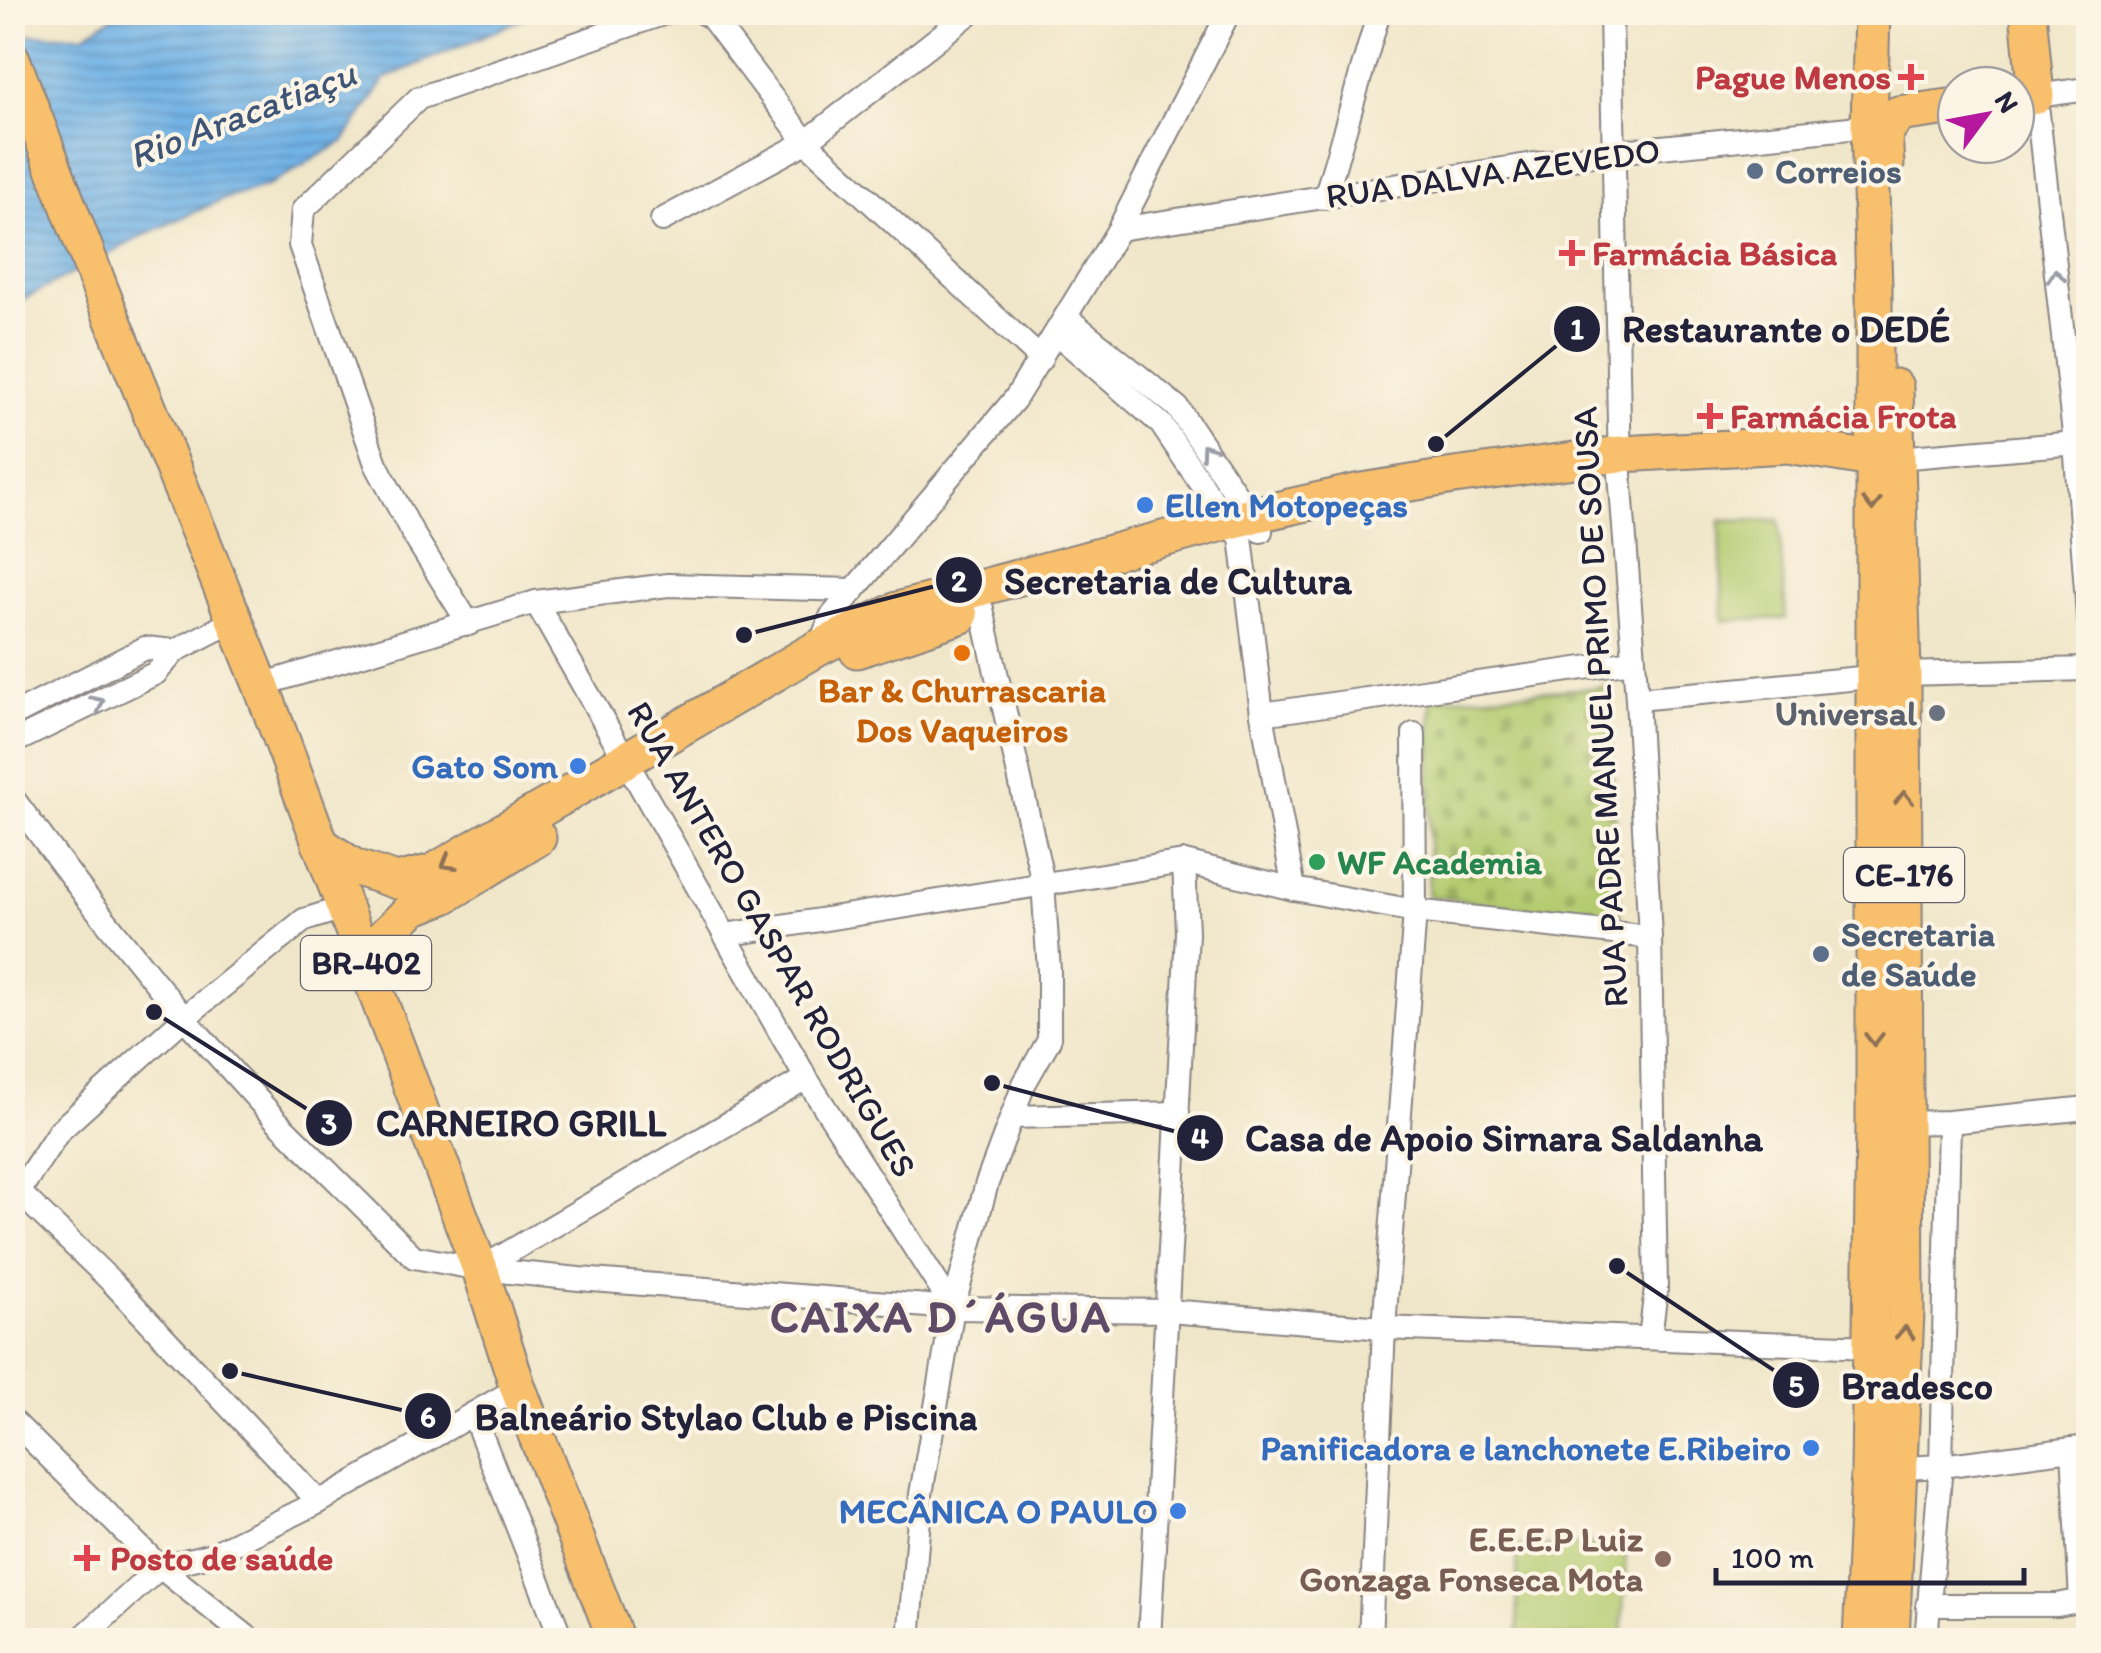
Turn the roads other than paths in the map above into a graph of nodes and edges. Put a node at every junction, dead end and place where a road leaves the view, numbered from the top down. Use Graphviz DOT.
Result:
graph roads {
  1 [pos="668,12"];
  2 [pos="971,12"];
  3 [pos="1229,12"];
  4 [pos="1379,12"];
  5 [pos="1611,12"];
  6 [pos="1872,12"];
  7 [pos="2028,12"];
  8 [pos="706,15"];
  9 [pos="12,58"];
  10 [pos="2027,65"];
  11 [pos="2088,89"];
  12 [pos="2036,96"];
  13 [pos="1936,110"];
  14 [pos="1884,120"];
  15 [pos="806,142"];
  16 [pos="1612,152"];
  17 [pos="2036,159"];
  18 [pos="1325,198"];
  19 [pos="662,220"];
  20 [pos="1119,229"];
  21 [pos="1061,325"];
  22 [pos="1040,359"];
  23 [pos="2082,442"];
  24 [pos="1885,459"];
  25 [pos="1620,464"];
  26 [pos="1246,526"];
  27 [pos="854,590"];
  28 [pos="536,602"];
  29 [pos="982,609"];
  30 [pos="2088,616"];
  31 [pos="236,620"];
  32 [pos="468,624"];
  33 [pos="175,651"];
  34 [pos="815,658"];
  35 [pos="1633,661"];
  36 [pos="2088,668"];
  37 [pos="1888,676"];
  38 [pos="261,685"];
  39 [pos="1637,699"];
  40 [pos="1262,714"];
  41 [pos="12,716"];
  42 [pos="1414,734"];
  43 [pos="12,743"];
  44 [pos="632,768"];
  45 [pos="12,796"];
  46 [pos="320,844"];
  47 [pos="1184,862"];
  48 [pos="1042,882"];
  49 [pos="1294,889"];
  50 [pos="405,894"];
  51 [pos="344,908"];
  52 [pos="1415,912"];
  53 [pos="725,935"];
  54 [pos="1650,937"];
  55 [pos="368,968"];
  56 [pos="184,1018"];
  57 [pos="806,1078"];
  58 [pos="2088,1108"];
  59 [pos="1178,1114"];
  60 [pos="1012,1117"];
  61 [pos="1949,1122"];
  62 [pos="1890,1123"];
  63 [pos="15,1196"];
  64 [pos="480,1269"];
  65 [pos="953,1308"];
  66 [pos="1168,1311"];
  67 [pos="1384,1328"];
  68 [pos="1650,1338"];
  69 [pos="1870,1347"];
  70 [pos="518,1388"];
  71 [pos="473,1414"];
  72 [pos="12,1420"];
  73 [pos="2081,1448"];
  74 [pos="1941,1466"];
  75 [pos="1884,1470"];
  76 [pos="319,1502"];
  77 [pos="160,1567"];
  78 [pos="2085,1600"];
  79 [pos="1928,1605"];
  80 [pos="80,1640"];
  81 [pos="251,1640"];
  82 [pos="562,1640"];
  83 [pos="616,1640"];
  84 [pos="908,1640"];
  85 [pos="1149,1640"];
  86 [pos="1370,1640"];
  87 [pos="1861,1640"];
  88 [pos="1891,1640"];
  89 [pos="1926,1640"];
  1 -- 32 [label="street"];
  2 -- 15 [label="street"];
  3 -- 20 [label="street"];
  4 -- 18 [label="street"];
  5 -- 16 [label="street, RUA PADRE MANUEL PRIMO DE SOUSA"];
  6 -- 14 [label="main road, CE-176"];
  7 -- 10 [label="main road"];
  8 -- 15 [label="street"];
  9 -- 31 [label="main road, BR-402"];
  11 -- 12 [label="street"];
  13 -- 14 [label="main road, RUA DALVA AZEVEDO"];
  14 -- 16 [label="street, RUA DALVA AZEVEDO"];
  14 -- 24 [label="main road, CE-176"];
  15 -- 19 [label="street"];
  15 -- 22 [label="street"];
  16 -- 18 [label="street, RUA DALVA AZEVEDO"];
  16 -- 25 [label="street, RUA PADRE MANUEL PRIMO DE SOUSA"];
  23 -- 17 [label="street, one-way"];
  18 -- 20 [label="street, RUA DALVA AZEVEDO"];
  20 -- 21 [label="street"];
  21 -- 22 [label="street"];
  21 -- 26 [label="street"];
  22 -- 27 [label="street"];
  23 -- 24 [label="street"];
  23 -- 30 [label="street"];
  24 -- 25 [label="main road"];
  24 -- 37 [label="main road, CE-176"];
  25 -- 26 [label="main road"];
  25 -- 35 [label="street, RUA PADRE MANUEL PRIMO DE SOUSA"];
  26 -- 29 [label="main road"];
  26 -- 34 [label="main road"];
  26 -- 40 [label="street"];
  27 -- 28 [label="street"];
  27 -- 34 [label="street"];
  28 -- 32 [label="street"];
  28 -- 44 [label="street, RUA ANTERO GASPAR RODRIGUES"];
  29 -- 34 [label="main road"];
  29 -- 48 [label="street"];
  31 -- 33 [label="street"];
  31 -- 38 [label="main road, BR-402"];
  32 -- 38 [label="street"];
  33 -- 41 [label="street"];
  43 -- 33 [label="street, one-way"];
  34 -- 44 [label="main road"];
  35 -- 39 [label="street, RUA PADRE MANUEL PRIMO DE SOUSA"];
  35 -- 40 [label="street"];
  36 -- 37 [label="street"];
  37 -- 39 [label="street"];
  37 -- 62 [label="main road, CE-176"];
  38 -- 46 [label="main road, BR-402"];
  39 -- 54 [label="street, RUA PADRE MANUEL PRIMO DE SOUSA"];
  40 -- 49 [label="street"];
  42 -- 52 [label="street"];
  44 -- 50 [label="main road"];
  44 -- 53 [label="street, RUA ANTERO GASPAR RODRIGUES"];
  45 -- 56 [label="street"];
  46 -- 50 [label="main road"];
  46 -- 51 [label="main road, BR-402"];
  47 -- 48 [label="street"];
  47 -- 49 [label="street"];
  47 -- 59 [label="street"];
  48 -- 53 [label="street"];
  48 -- 60 [label="street"];
  49 -- 52 [label="street"];
  50 -- 51 [label="main road"];
  50 -- 55 [label="main road"];
  51 -- 55 [label="main road, BR-402"];
  51 -- 56 [label="street"];
  52 -- 54 [label="street"];
  52 -- 67 [label="street"];
  53 -- 57 [label="street, RUA ANTERO GASPAR RODRIGUES"];
  54 -- 68 [label="street, RUA PADRE MANUEL PRIMO DE SOUSA"];
  55 -- 64 [label="main road, BR-402"];
  56 -- 63 [label="street"];
  56 -- 64 [label="street"];
  57 -- 64 [label="street"];
  57 -- 65 [label="street, RUA ANTERO GASPAR RODRIGUES"];
  58 -- 61 [label="street"];
  59 -- 60 [label="street"];
  59 -- 66 [label="street"];
  60 -- 65 [label="street"];
  61 -- 62 [label="street"];
  61 -- 74 [label="street"];
  62 -- 69 [label="main road, CE-176"];
  75 -- 62 [label="main road, CE-176, one-way"];
  63 -- 76 [label="street"];
  64 -- 65 [label="street"];
  64 -- 70 [label="main road, BR-402"];
  65 -- 66 [label="street"];
  65 -- 84 [label="street"];
  66 -- 67 [label="street"];
  66 -- 85 [label="street"];
  67 -- 68 [label="street"];
  67 -- 86 [label="street"];
  68 -- 69 [label="street"];
  69 -- 75 [label="main road, CE-176"];
  70 -- 71 [label="street"];
  70 -- 83 [label="main road, BR-402"];
  71 -- 76 [label="street"];
  71 -- 82 [label="street"];
  72 -- 77 [label="street"];
  73 -- 74 [label="street"];
  73 -- 78 [label="street"];
  74 -- 75 [label="street"];
  74 -- 79 [label="street"];
  75 -- 87 [label="main road, CE-176"];
  75 -- 88 [label="main road, CE-176"];
  76 -- 77 [label="street"];
  77 -- 80 [label="street"];
  77 -- 81 [label="street"];
  78 -- 79 [label="street"];
  79 -- 89 [label="street"];
}
